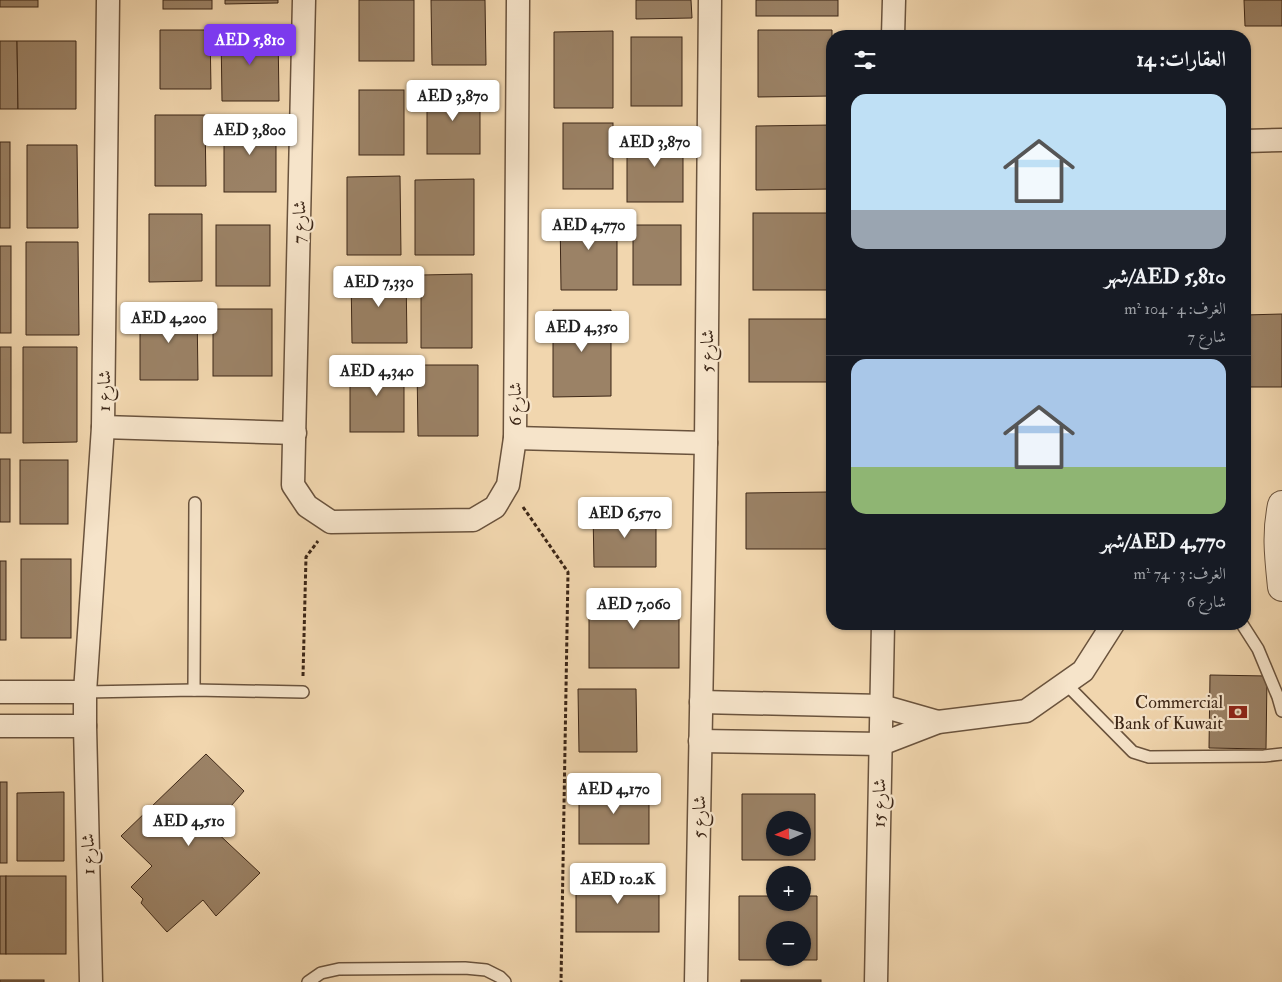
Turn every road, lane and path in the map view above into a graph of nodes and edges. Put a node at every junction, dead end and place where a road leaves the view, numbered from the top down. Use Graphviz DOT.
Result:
graph roads {
  1 [pos="108,0"];
  2 [pos="304,0"];
  3 [pos="518,0"];
  4 [pos="710,0"];
  5 [pos="894,0"];
  6 [pos="893,30"];
  7 [pos="1282,140"];
  8 [pos="1251,141"];
  9 [pos="103,427"];
  10 [pos="295,433"];
  11 [pos="515,438"];
  12 [pos="706,443"];
  13 [pos="508,486"];
  14 [pos="195,502"];
  15 [pos="1282,505"];
  16 [pos="331,522"];
  17 [pos="1282,587"];
  18 [pos="883,630"];
  19 [pos="1109,630"];
  20 [pos="1246,630"];
  21 [pos="1065,684"];
  22 [pos="194,690"];
  23 [pos="0,692"];
  24 [pos="85,692"];
  25 [pos="303,692"];
  26 [pos="701,702"];
  27 [pos="882,706"];
  28 [pos="1282,711"];
  29 [pos="938,722"];
  30 [pos="0,726"];
  31 [pos="85,726"];
  32 [pos="700,741"];
  33 [pos="881,744"];
  34 [pos="1282,754"];
  35 [pos="91,982"];
  36 [pos="308,982"];
  37 [pos="505,982"];
  38 [pos="561,982"];
  39 [pos="696,982"];
  40 [pos="876,982"];
  1 -- 9 [label="street, شارع 1"];
  2 -- 10 [label="street, شارع 7"];
  3 -- 11 [label="street, شارع 6"];
  4 -- 12 [label="street, شارع 5"];
  5 -- 6 [label="street"];
  7 -- 8 [label="street"];
  9 -- 10 [label="street"];
  9 -- 24 [label="street, شارع 1"];
  10 -- 16 [label="street, شارع 7"];
  11 -- 12 [label="street, شارع 6"];
  11 -- 13 [label="street"];
  12 -- 26 [label="street, شارع 5"];
  13 -- 16 [label="street"];
  13 -- 38 [label="path"];
  14 -- 22 [label="lane"];
  15 -- 17 [label="street"];
  16 -- 25 [label="path"];
  18 -- 27 [label="street, شارع 15"];
  19 -- 21 [label="street"];
  20 -- 28 [label="lane"];
  21 -- 29 [label="street"];
  21 -- 34 [label="lane"];
  22 -- 24 [label="lane"];
  22 -- 25 [label="lane"];
  23 -- 24 [label="street"];
  24 -- 31 [label="street, شارع 1"];
  26 -- 27 [label="street"];
  26 -- 32 [label="street, شارع 5"];
  27 -- 29 [label="street"];
  27 -- 33 [label="street, شارع 15"];
  29 -- 33 [label="street"];
  30 -- 31 [label="street"];
  31 -- 35 [label="street, شارع 1"];
  32 -- 33 [label="street"];
  32 -- 39 [label="street, شارع 5"];
  33 -- 40 [label="street, شارع 15"];
  36 -- 37 [label="lane"];
}
